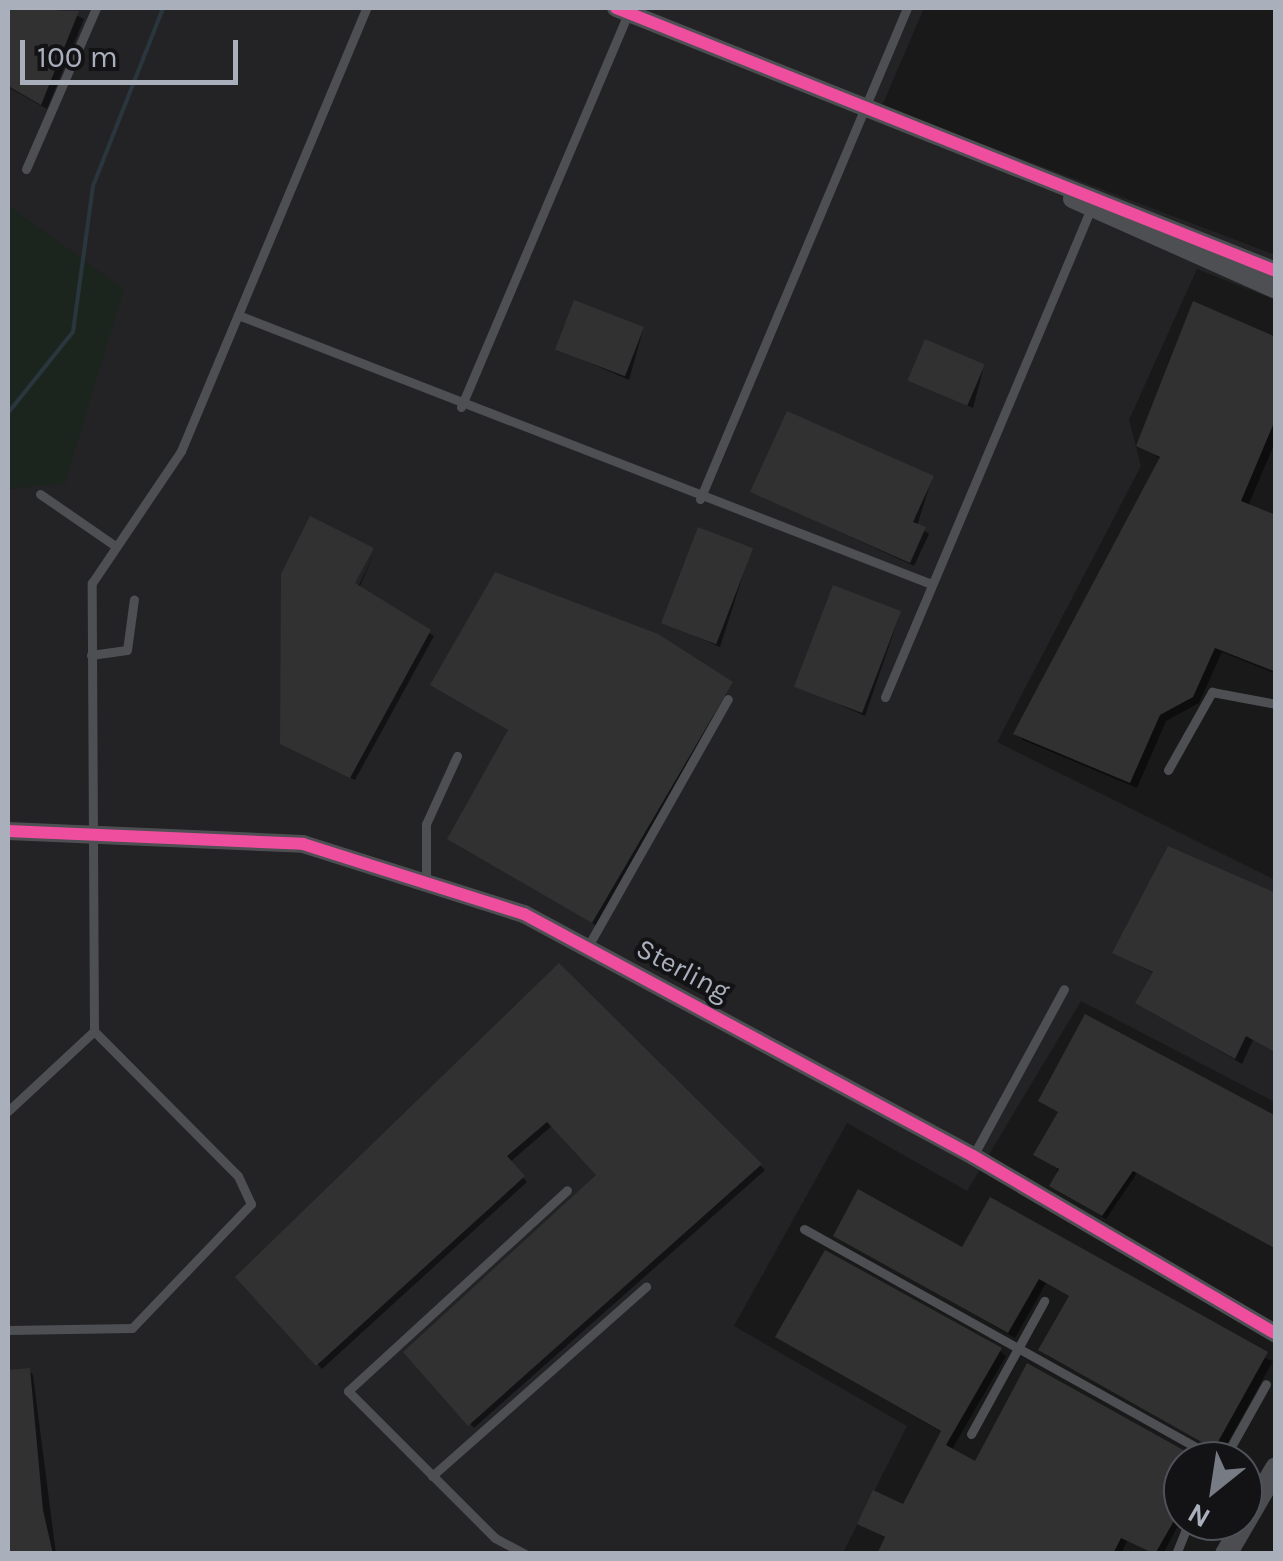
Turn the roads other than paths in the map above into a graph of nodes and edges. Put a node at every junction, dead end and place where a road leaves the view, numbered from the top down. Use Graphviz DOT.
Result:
graph roads {
  1 [pos="96,8"];
  2 [pos="366,8"];
  3 [pos="908,8"];
  4 [pos="625,9"];
  5 [pos="861,109"];
  6 [pos="26,169"];
  7 [pos="1091,206"];
  8 [pos="1233,263"];
  9 [pos="1276,271"];
  10 [pos="1276,290"];
  11 [pos="238,315"];
  12 [pos="462,407"];
  13 [pos="40,494"];
  14 [pos="700,498"];
  15 [pos="114,544"];
  16 [pos="929,583"];
  17 [pos="134,598"];
  18 [pos="91,655"];
  19 [pos="886,696"];
  20 [pos="728,700"];
  21 [pos="1276,704"];
  22 [pos="457,756"];
  23 [pos="1168,770"];
  24 [pos="8,831"];
  25 [pos="90,831"];
  26 [pos="426,883"];
  27 [pos="587,948"];
  28 [pos="1064,989"];
  29 [pos="94,1030"];
  30 [pos="8,1111"];
  31 [pos="972,1156"];
  32 [pos="568,1190"];
  33 [pos="804,1229"];
  34 [pos="646,1287"];
  35 [pos="1044,1301"];
  36 [pos="8,1330"];
  37 [pos="1276,1334"];
  38 [pos="1018,1348"];
  39 [pos="1266,1384"];
  40 [pos="970,1434"];
  41 [pos="1186,1441"];
  42 [pos="1233,1441"];
  43 [pos="1276,1468"];
  44 [pos="432,1476"];
  45 [pos="524,1554"];
  46 [pos="1226,1554"];
  1 -- 6 [label="lane"];
  2 -- 11 [label="lane"];
  3 -- 5 [label="lane"];
  4 -- 5 [label="street"];
  4 -- 12 [label="lane"];
  5 -- 7 [label="street"];
  5 -- 14 [label="lane"];
  7 -- 8 [label="street"];
  7 -- 16 [label="lane"];
  8 -- 9 [label="street"];
  8 -- 10 [label="street"];
  11 -- 12 [label="lane"];
  11 -- 15 [label="lane"];
  12 -- 14 [label="lane"];
  13 -- 15 [label="lane"];
  14 -- 16 [label="lane"];
  15 -- 18 [label="lane"];
  16 -- 19 [label="lane"];
  17 -- 18 [label="lane"];
  18 -- 25 [label="lane"];
  20 -- 27 [label="lane"];
  21 -- 23 [label="lane"];
  22 -- 26 [label="lane"];
  24 -- 25 [label="street, Sterling"];
  25 -- 26 [label="street, Sterling"];
  25 -- 29 [label="lane"];
  26 -- 27 [label="street, Sterling"];
  27 -- 31 [label="street, Sterling"];
  28 -- 31 [label="lane"];
  29 -- 30 [label="lane"];
  29 -- 36 [label="lane"];
  31 -- 37 [label="street, Sterling"];
  32 -- 44 [label="lane"];
  33 -- 38 [label="lane"];
  34 -- 44 [label="lane"];
  35 -- 38 [label="lane"];
  38 -- 40 [label="lane"];
  38 -- 41 [label="lane"];
  39 -- 42 [label="lane"];
  43 -- 46 [label="main road"];
  44 -- 45 [label="lane"];
}
